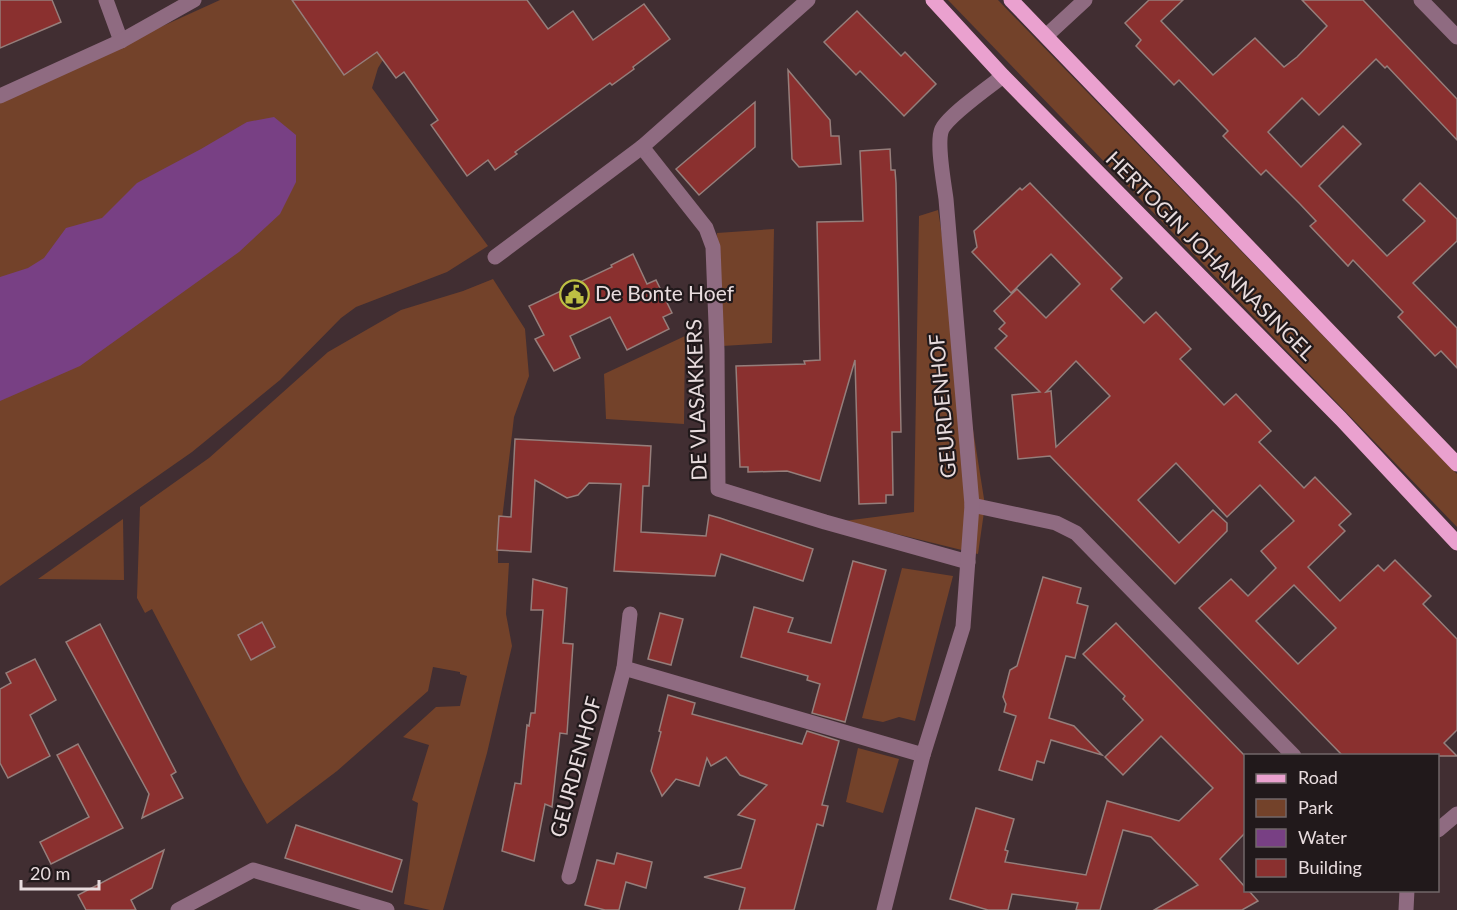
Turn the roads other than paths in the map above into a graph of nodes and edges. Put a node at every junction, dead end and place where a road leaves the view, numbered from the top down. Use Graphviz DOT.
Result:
graph roads {
  1 [pos="106,0"];
  2 [pos="194,0"];
  3 [pos="808,0"];
  4 [pos="933,0"];
  5 [pos="1011,0"];
  6 [pos="1086,0"];
  7 [pos="1421,0"];
  8 [pos="1046,36"];
  9 [pos="1457,37"];
  10 [pos="121,41"];
  11 [pos="1003,76"];
  12 [pos="0,96"];
  13 [pos="642,147"];
  14 [pos="495,257"];
  15 [pos="1457,464"];
  16 [pos="972,505"];
  17 [pos="1457,543"];
  18 [pos="968,562"];
  19 [pos="630,614"];
  20 [pos="624,668"];
  21 [pos="923,754"];
  22 [pos="1292,754"];
  23 [pos="1457,814"];
  24 [pos="1439,828"];
  25 [pos="568,877"];
  26 [pos="1407,892"];
  27 [pos="178,910"];
  28 [pos="387,910"];
  29 [pos="884,910"];
  30 [pos="1406,910"];
  1 -- 10 [label="street"];
  2 -- 10 [label="street"];
  3 -- 13 [label="street"];
  4 -- 11 [label="main road, HERTOGIN JOHANNASINGEL"];
  5 -- 8 [label="main road, HERTOGIN JOHANNASINGEL"];
  6 -- 8 [label="street"];
  7 -- 9 [label="street"];
  8 -- 15 [label="main road, HERTOGIN JOHANNASINGEL"];
  10 -- 12 [label="street"];
  11 -- 16 [label="street, GEURDENHOF"];
  11 -- 17 [label="main road, HERTOGIN JOHANNASINGEL"];
  13 -- 14 [label="street"];
  13 -- 18 [label="street, DE VLASAKKERS"];
  16 -- 18 [label="street, GEURDENHOF"];
  16 -- 22 [label="street"];
  18 -- 21 [label="street, GEURDENHOF"];
  19 -- 20 [label="street, GEURDENHOF"];
  20 -- 21 [label="street"];
  20 -- 25 [label="street, GEURDENHOF"];
  21 -- 29 [label="street, GEURDENHOF"];
  23 -- 24 [label="street"];
  26 -- 30 [label="street"];
  27 -- 28 [label="street"];
}
